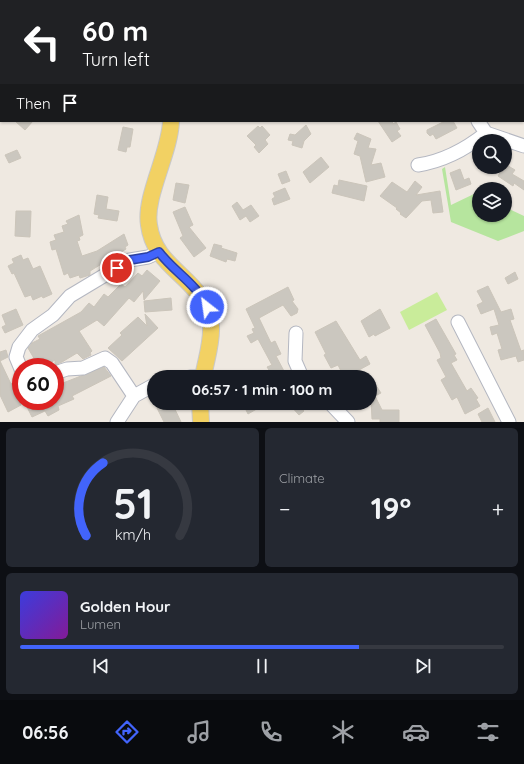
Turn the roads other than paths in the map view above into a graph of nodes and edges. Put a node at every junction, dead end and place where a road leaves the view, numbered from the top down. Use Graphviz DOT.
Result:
graph roads {
  1 [pos="171,122"];
  2 [pos="479,122"];
  3 [pos="486,133"];
  4 [pos="524,146"];
  5 [pos="418,165"];
  6 [pos="159,252"];
  7 [pos="458,322"];
  8 [pos="296,333"];
  9 [pos="16,358"];
  10 [pos="64,370"];
  11 [pos="204,370"];
  12 [pos="299,370"];
  13 [pos="147,389"];
  14 [pos="134,396"];
  15 [pos="200,410"];
  16 [pos="337,410"];
  17 [pos="116,422"];
  18 [pos="201,422"];
  19 [pos="348,422"];
  20 [pos="509,422"];
  1 -- 6 [label="main road"];
  2 -- 3 [label="street"];
  3 -- 4 [label="street"];
  3 -- 5 [label="street"];
  6 -- 9 [label="street"];
  6 -- 11 [label="main road"];
  7 -- 20 [label="street"];
  8 -- 12 [label="street"];
  10 -- 14 [label="street"];
  13 -- 14 [label="street"];
  14 -- 17 [label="street"];
  15 -- 18 [label="main road"];
  16 -- 19 [label="street"];
}
